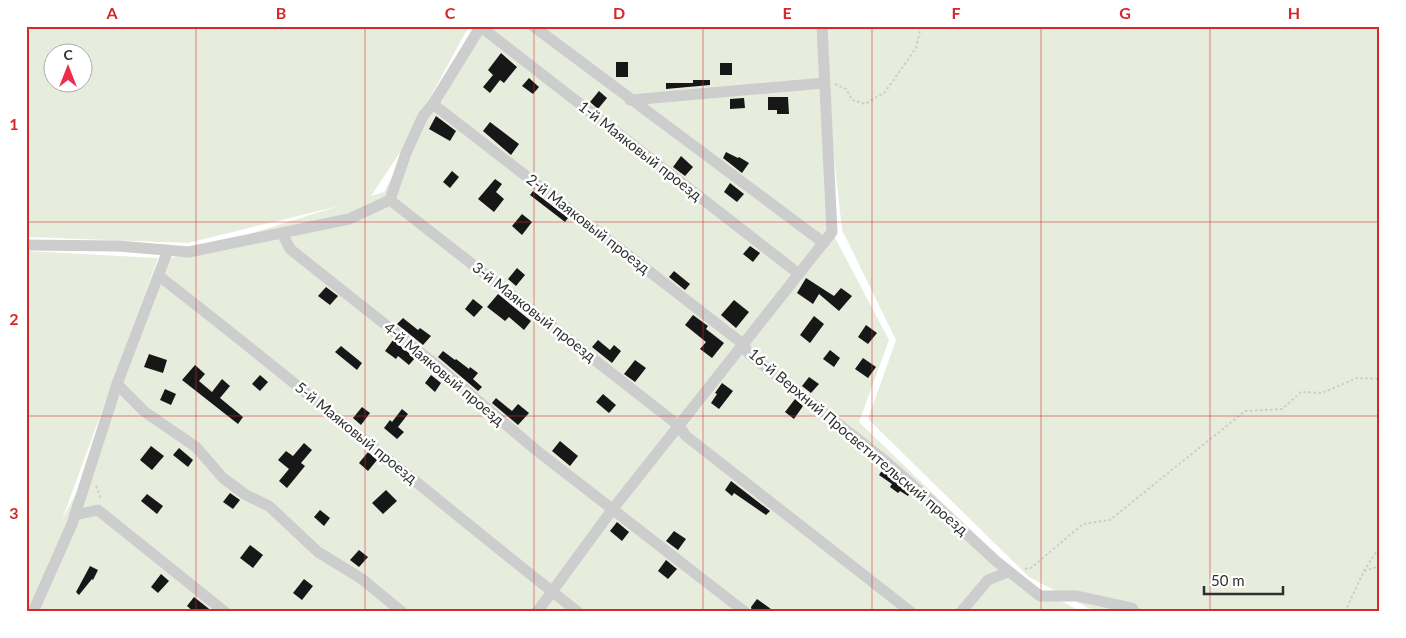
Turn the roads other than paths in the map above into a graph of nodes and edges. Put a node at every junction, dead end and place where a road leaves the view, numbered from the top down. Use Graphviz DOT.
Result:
graph roads {
  1 [pos="533,26"];
  2 [pos="822,26"];
  3 [pos="481,27"];
  4 [pos="824,83"];
  5 [pos="630,100"];
  6 [pos="433,104"];
  7 [pos="390,200"];
  8 [pos="282,233"];
  9 [pos="824,243"];
  10 [pos="26,245"];
  11 [pos="168,250"];
  12 [pos="799,274"];
  13 [pos="159,276"];
  14 [pos="744,344"];
  15 [pos="117,384"];
  16 [pos="678,425"];
  17 [pos="612,510"];
  18 [pos="75,516"];
  19 [pos="1008,572"];
  20 [pos="552,591"];
  21 [pos="34,612"];
  22 [pos="225,612"];
  23 [pos="402,612"];
  24 [pos="537,612"];
  25 [pos="578,612"];
  26 [pos="745,612"];
  27 [pos="911,612"];
  28 [pos="961,612"];
  29 [pos="1135,612"];
  1 -- 5 [label="street"];
  2 -- 4 [label="street"];
  3 -- 6 [label="street"];
  3 -- 12 [label="street, 1-й Маяковый проезд"];
  4 -- 5 [label="street"];
  4 -- 9 [label="street"];
  5 -- 9 [label="street"];
  6 -- 7 [label="street"];
  6 -- 14 [label="street, 2-й Маяковый проезд"];
  7 -- 8 [label="street"];
  7 -- 16 [label="street, 3-й Маяковый проезд"];
  8 -- 11 [label="street"];
  8 -- 17 [label="street, 4-й Маяковый проезд"];
  9 -- 12 [label="street"];
  10 -- 11 [label="street"];
  11 -- 13 [label="street"];
  12 -- 14 [label="street"];
  13 -- 15 [label="street"];
  13 -- 20 [label="street, 5-й Маяковый проезд"];
  14 -- 16 [label="street"];
  14 -- 19 [label="street, 16-й Верхний Просветительский проезд"];
  15 -- 18 [label="street"];
  15 -- 23 [label="street"];
  16 -- 17 [label="street"];
  16 -- 27 [label="street, 3-й Маяковый проезд"];
  17 -- 20 [label="street"];
  17 -- 26 [label="street, 4-й Маяковый проезд"];
  18 -- 21 [label="street"];
  18 -- 22 [label="street"];
  19 -- 28 [label="street"];
  19 -- 29 [label="street, 16-й Верхний Просветительский проезд"];
  20 -- 24 [label="street"];
  20 -- 25 [label="street, 5-й Маяковый проезд"];
}
